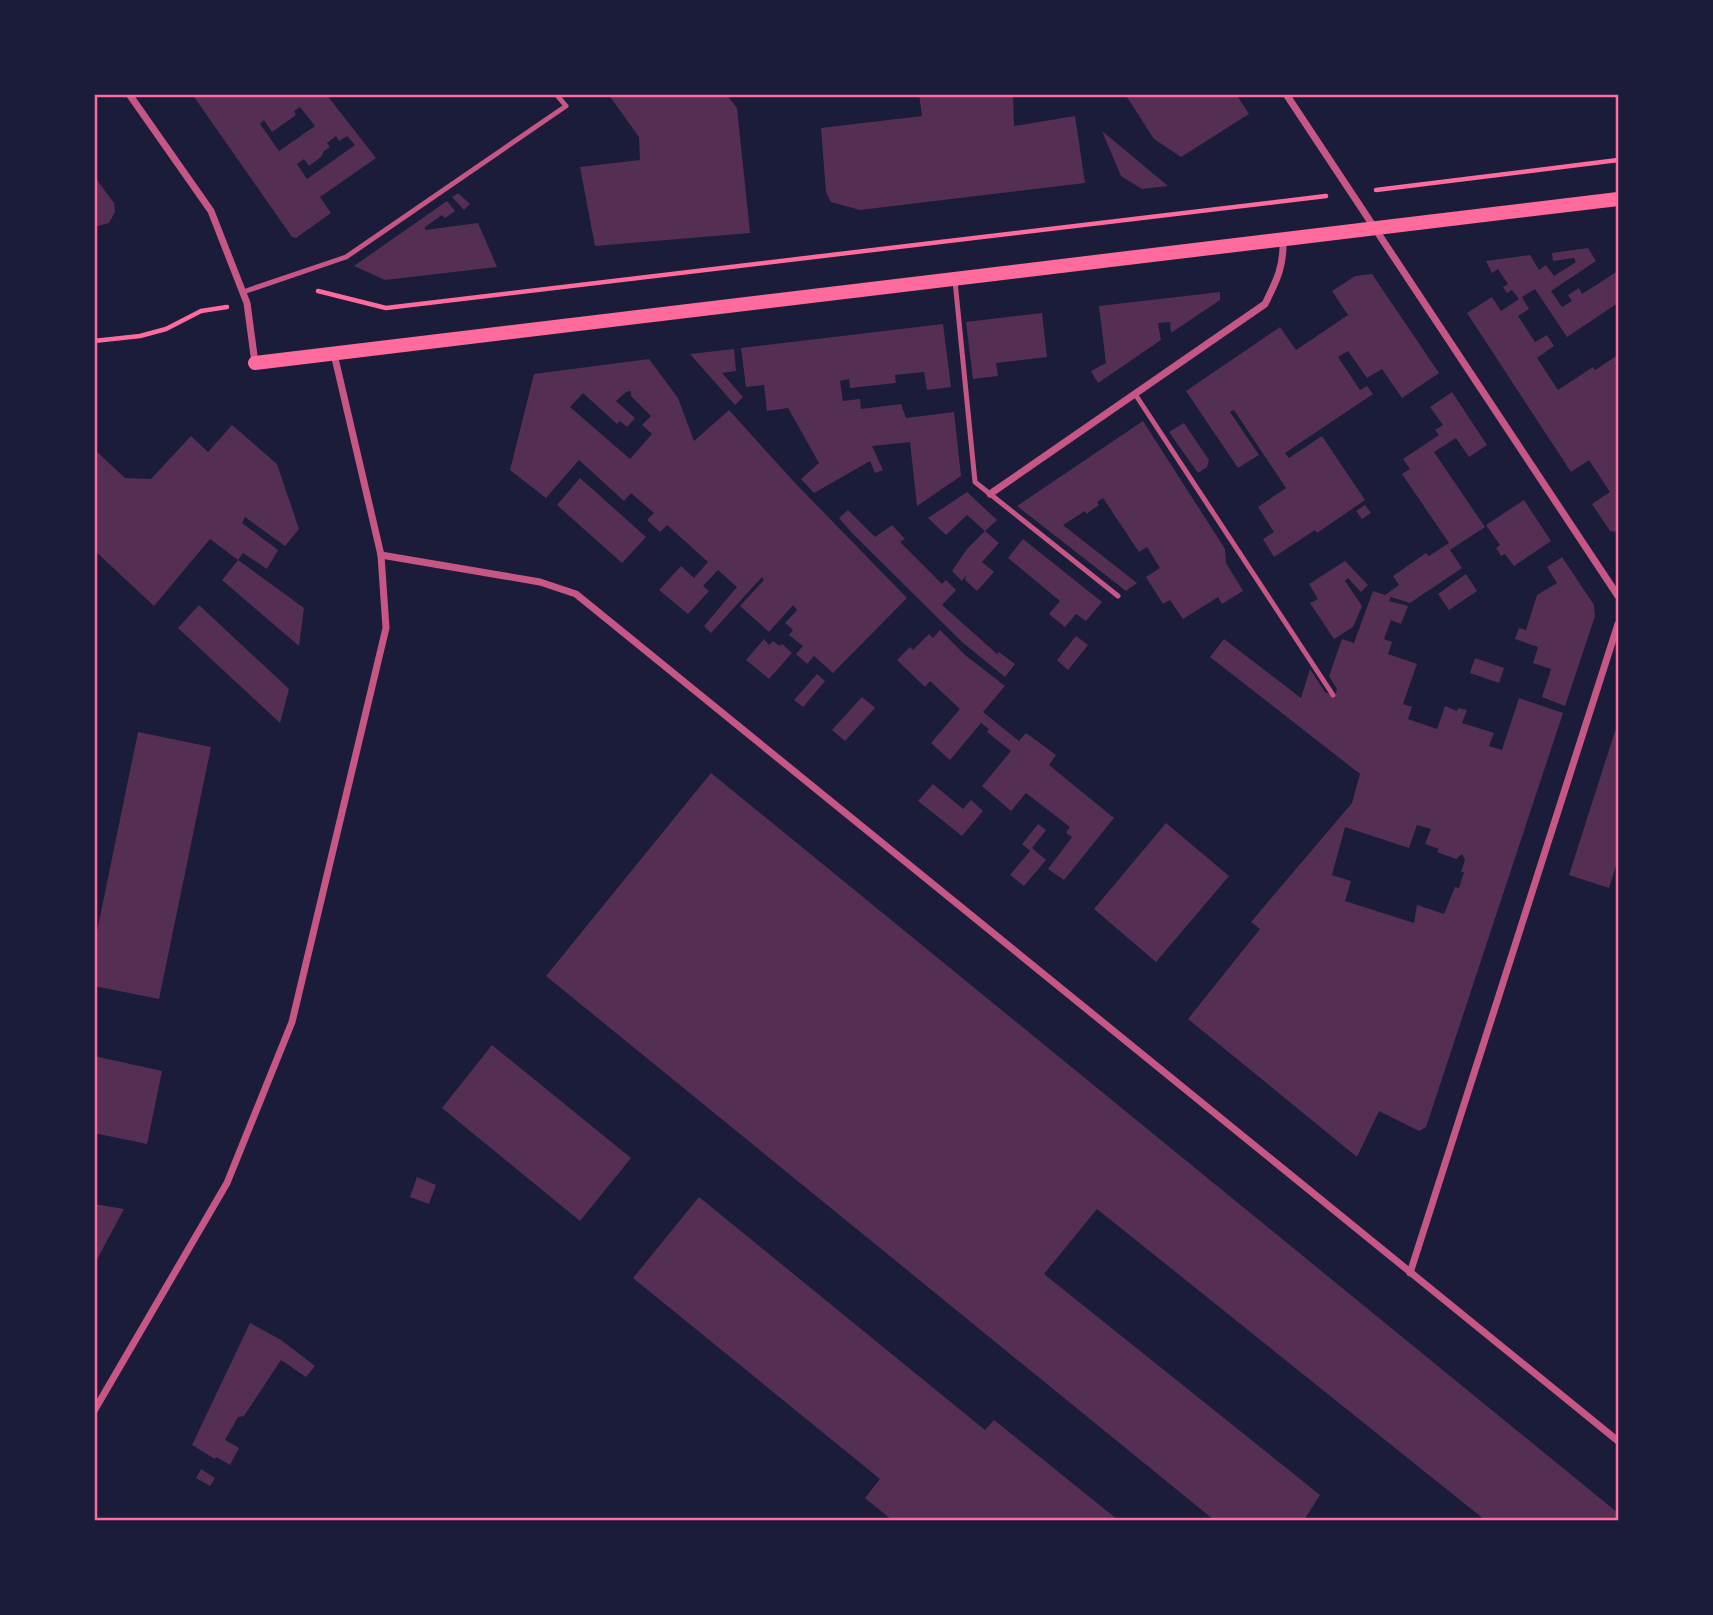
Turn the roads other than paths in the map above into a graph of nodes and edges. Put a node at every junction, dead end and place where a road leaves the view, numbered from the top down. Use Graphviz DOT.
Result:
graph roads {
  1 [pos="129,94"];
  2 [pos="556,94"];
  3 [pos="1286,94"];
  4 [pos="1619,199"];
  5 [pos="1376,227"];
  6 [pos="1283,239"];
  7 [pos="954,278"];
  8 [pos="243,292"];
  9 [pos="334,355"];
  10 [pos="255,363"];
  11 [pos="1135,394"];
  12 [pos="990,495"];
  13 [pos="381,555"];
  14 [pos="1118,596"];
  15 [pos="1619,596"];
  16 [pos="1619,624"];
  17 [pos="1333,695"];
  18 [pos="1410,1273"];
  19 [pos="94,1412"];
  20 [pos="1619,1441"];
  1 -- 8 [label="street"];
  2 -- 8 [label="lane"];
  3 -- 5 [label="street"];
  4 -- 5 [label="main road"];
  5 -- 6 [label="main road"];
  5 -- 15 [label="street"];
  6 -- 7 [label="main road"];
  6 -- 11 [label="street"];
  7 -- 9 [label="main road"];
  7 -- 12 [label="lane"];
  8 -- 10 [label="street"];
  9 -- 10 [label="main road"];
  9 -- 13 [label="street"];
  11 -- 12 [label="street"];
  11 -- 17 [label="lane"];
  12 -- 14 [label="lane"];
  13 -- 18 [label="street"];
  13 -- 19 [label="street"];
  16 -- 18 [label="street"];
  18 -- 20 [label="street"];
}
